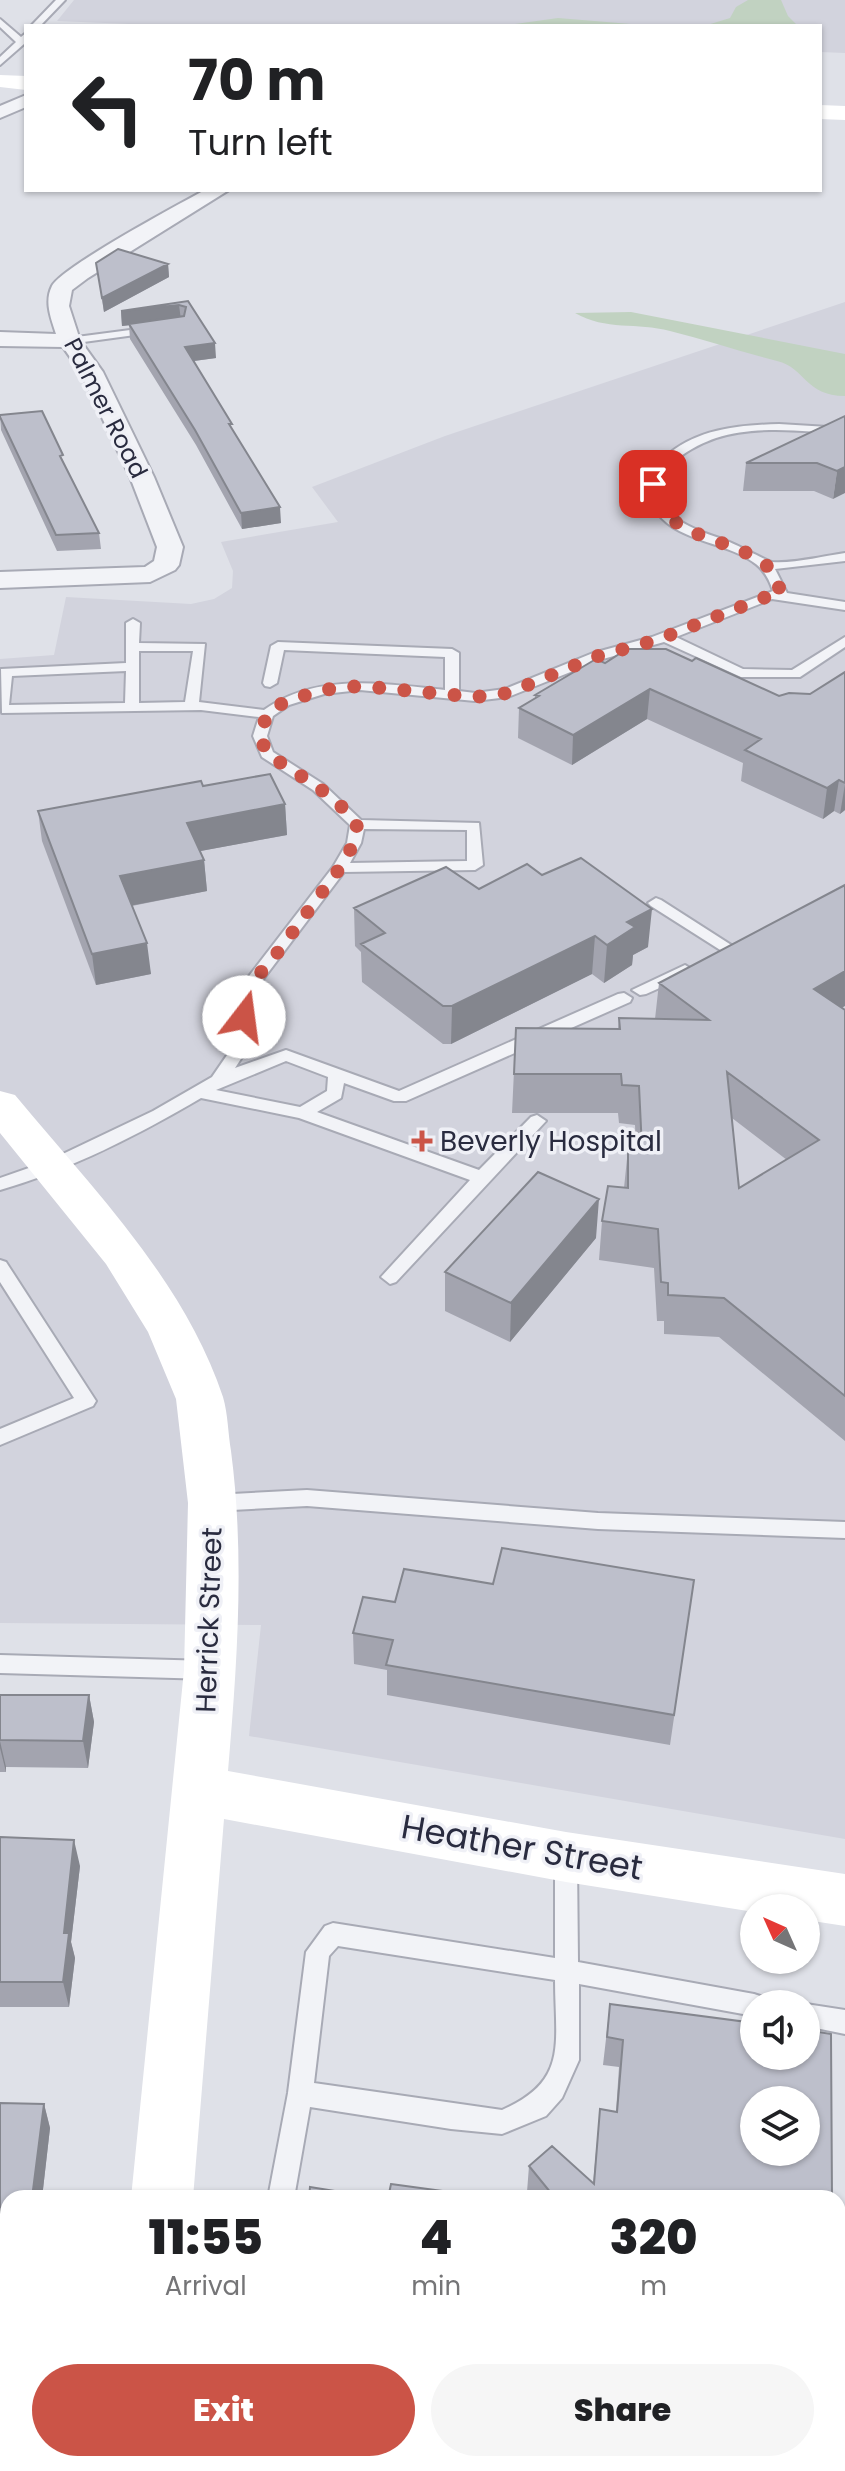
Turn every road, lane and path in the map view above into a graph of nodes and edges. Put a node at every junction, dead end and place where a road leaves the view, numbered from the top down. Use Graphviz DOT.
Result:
graph roads {
  1 [pos="61,0"];
  2 [pos="0,22"];
  3 [pos="37,24"];
  4 [pos="23,39"];
  5 [pos="0,62"];
  6 [pos="0,81"];
  7 [pos="24,83"];
  8 [pos="24,101"];
  9 [pos="822,112"];
  10 [pos="0,113"];
  11 [pos="845,113"];
  12 [pos="215,192"];
  13 [pos="168,328"];
  14 [pos="0,339"];
  15 [pos="69,341"];
  16 [pos="845,431"];
  17 [pos="845,557"];
  18 [pos="766,566"];
  19 [pos="0,580"];
  20 [pos="781,595"];
  21 [pos="845,606"];
  22 [pos="133,623"];
  23 [pos="665,637"];
  24 [pos="845,641"];
  25 [pos="134,647"];
  26 [pos="134,667"];
  27 [pos="270,683"];
  28 [pos="452,695"];
  29 [pos="191,706"];
  30 [pos="132,707"];
  31 [pos="267,714"];
  32 [pos="357,824"];
  33 [pos="340,868"];
  34 [pos="656,903"];
  35 [pos="337,1073"];
  36 [pos="218,1081"];
  37 [pos="199,1092"];
  38 [pos="0,1105"];
  39 [pos="302,1113"];
  40 [pos="537,1121"];
  41 [pos="52,1166"];
  42 [pos="482,1178"];
  43 [pos="0,1184"];
  44 [pos="0,1267"];
  45 [pos="390,1277"];
  46 [pos="0,1437"];
  47 [pos="213,1503"];
  48 [pos="845,1530"];
  49 [pos="0,1664"];
  50 [pos="210,1670"];
  51 [pos="200,1790"];
  52 [pos="566,1857"];
  53 [pos="845,1900"];
  54 [pos="567,1971"];
  55 [pos="740,2002"];
  56 [pos="820,2018"];
  57 [pos="845,2022"];
  58 [pos="300,2093"];
  59 [pos="163,2190"];
  60 [pos="282,2190"];
  1 -- 3 [label="lane"];
  2 -- 4 [label="lane"];
  4 -- 5 [label="lane"];
  6 -- 7 [label="street"];
  8 -- 10 [label="street"];
  9 -- 11 [label="street"];
  12 -- 15 [label="street, Palmer Road"];
  13 -- 15 [label="lane"];
  14 -- 15 [label="street"];
  15 -- 19 [label="street, Palmer Road"];
  16 -- 18 [label="lane"];
  17 -- 18 [label="lane"];
  18 -- 20 [label="lane"];
  20 -- 21 [label="lane"];
  20 -- 23 [label="lane"];
  22 -- 25 [label="lane"];
  23 -- 24 [label="lane"];
  23 -- 28 [label="lane"];
  25 -- 26 [label="lane"];
  25 -- 29 [label="lane"];
  26 -- 30 [label="lane"];
  26 -- 30 [label="lane"];
  27 -- 28 [label="lane"];
  28 -- 31 [label="lane"];
  29 -- 30 [label="lane"];
  29 -- 31 [label="lane"];
  31 -- 32 [label="lane"];
  32 -- 33 [label="lane"];
  32 -- 33 [label="lane"];
  33 -- 36 [label="lane"];
  34 -- 35 [label="lane"];
  35 -- 36 [label="lane"];
  35 -- 39 [label="lane"];
  36 -- 37 [label="lane"];
  37 -- 39 [label="lane"];
  37 -- 41 [label="lane"];
  38 -- 41 [label="street, Herrick Street"];
  39 -- 42 [label="lane"];
  40 -- 42 [label="lane"];
  41 -- 43 [label="lane"];
  41 -- 47 [label="street, Herrick Street"];
  42 -- 45 [label="lane"];
  44 -- 46 [label="lane"];
  47 -- 48 [label="lane"];
  47 -- 50 [label="street, Herrick Street"];
  49 -- 50 [label="lane"];
  50 -- 51 [label="street, Herrick Street"];
  51 -- 52 [label="street, Heather Street"];
  51 -- 59 [label="street, Herrick Street"];
  52 -- 53 [label="street, Heather Street"];
  52 -- 54 [label="lane"];
  54 -- 55 [label="lane"];
  54 -- 58 [label="lane"];
  54 -- 58 [label="lane"];
  56 -- 57 [label="lane"];
  58 -- 60 [label="lane"];
}
